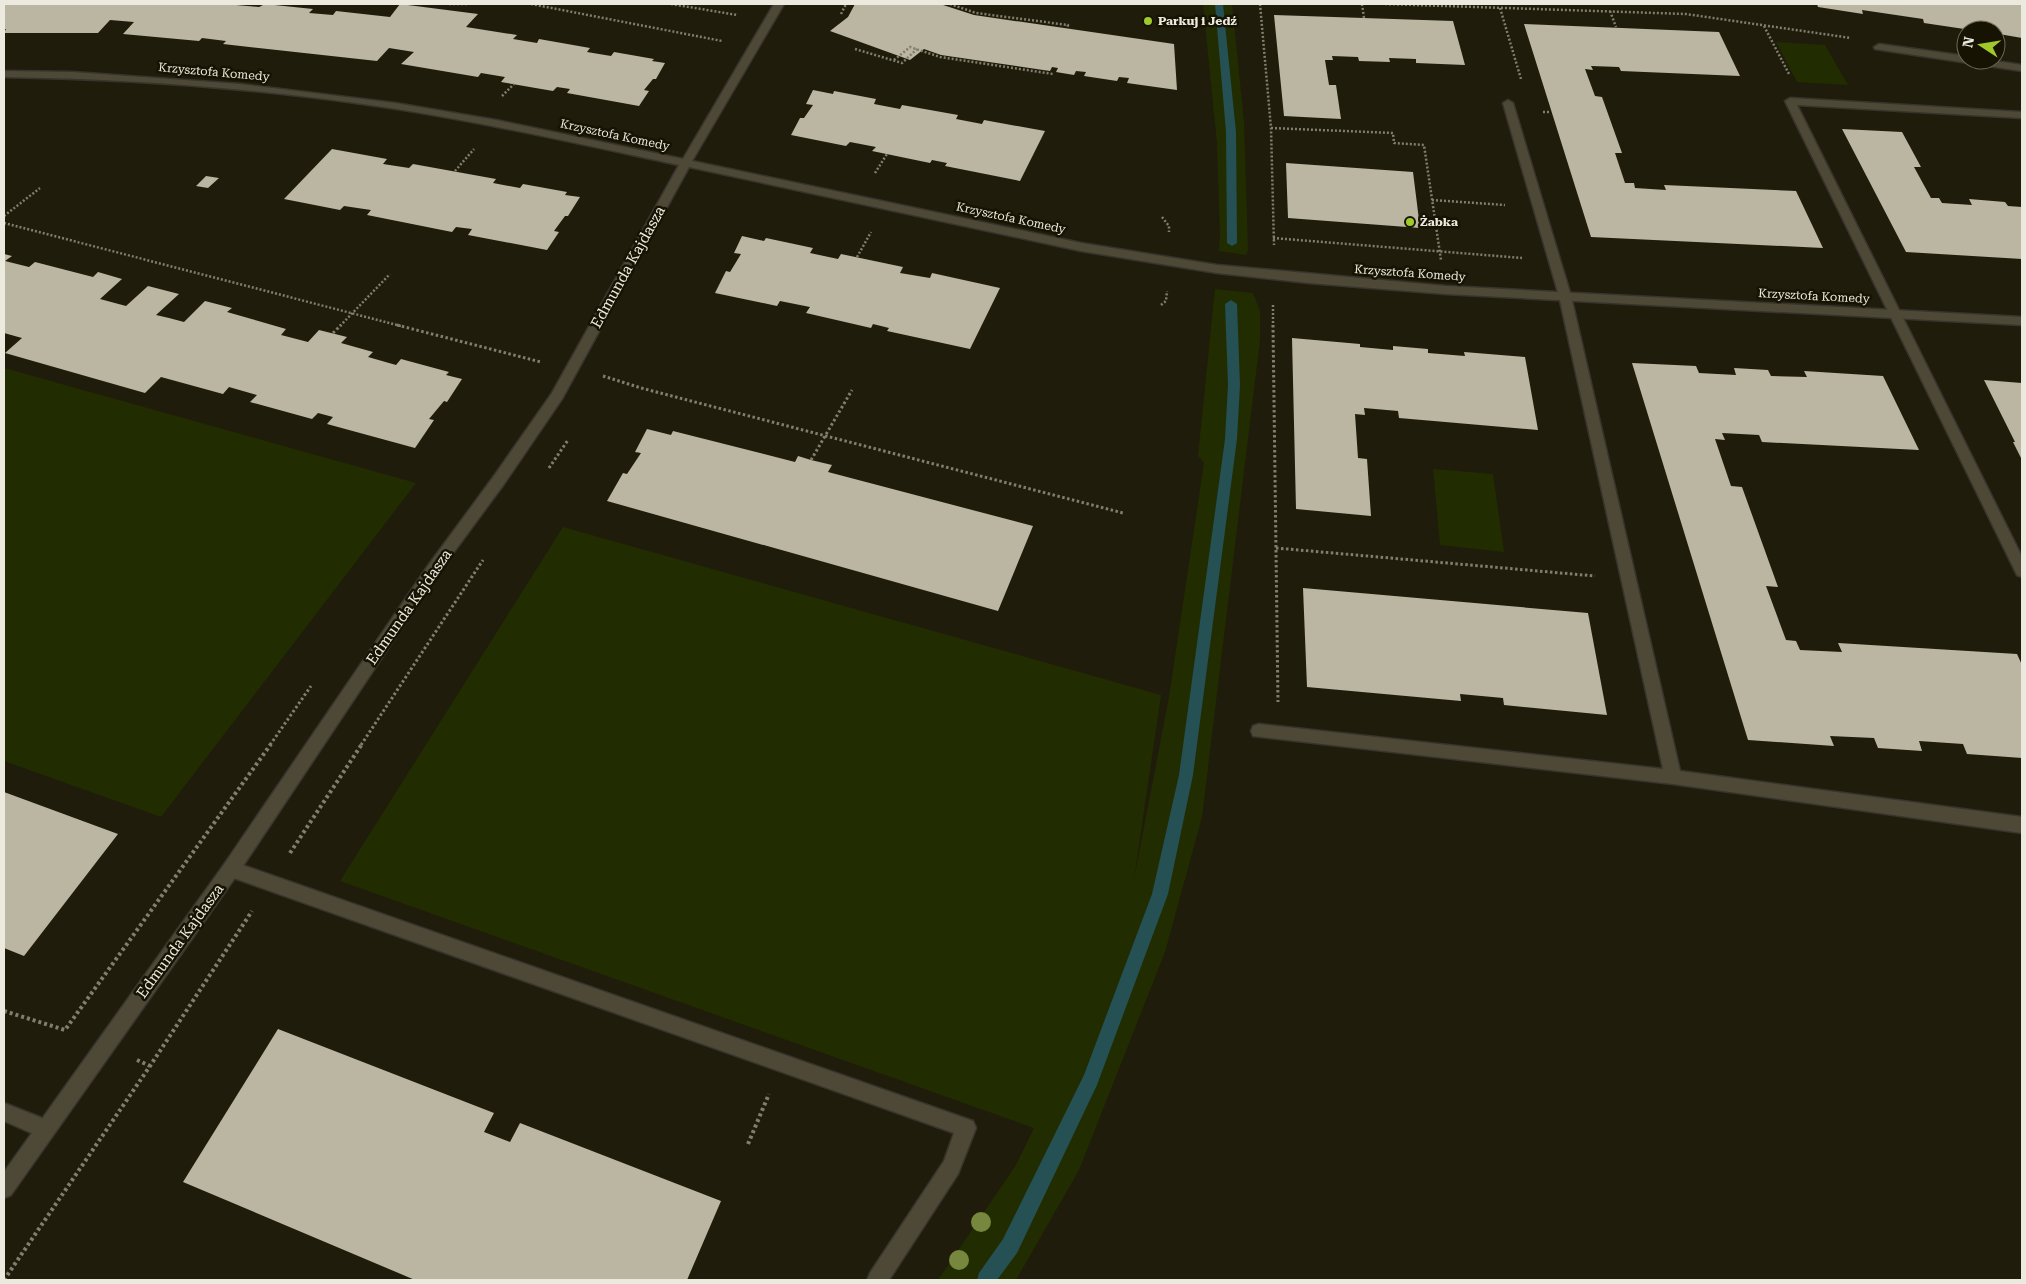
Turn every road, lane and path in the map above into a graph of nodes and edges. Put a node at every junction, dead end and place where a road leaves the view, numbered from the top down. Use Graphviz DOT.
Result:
graph roads {
  1 [pos="449,4"];
  2 [pos="468,4"];
  3 [pos="532,4"];
  4 [pos="671,4"];
  5 [pos="779,4"];
  6 [pos="846,4"];
  7 [pos="950,4"];
  8 [pos="1260,4"];
  9 [pos="1362,4"];
  10 [pos="1385,4"];
  11 [pos="1610,12"];
  12 [pos="841,14"];
  13 [pos="745,17"];
  14 [pos="1364,18"];
  15 [pos="1764,26"];
  16 [pos="1067,28"];
  17 [pos="1616,28"];
  18 [pos="1858,40"];
  19 [pos="730,42"];
  20 [pos="1879,46"];
  21 [pos="917,49"];
  22 [pos="855,50"];
  23 [pos="1956,58"];
  24 [pos="894,60"];
  25 [pos="2006,66"];
  26 [pos="2022,68"];
  27 [pos="4,74"];
  28 [pos="1053,74"];
  29 [pos="1804,102"];
  30 [pos="1508,103"];
  31 [pos="2022,116"];
  32 [pos="1271,128"];
  33 [pos="686,164"];
  34 [pos="40,188"];
  35 [pos="1432,200"];
  36 [pos="1538,207"];
  37 [pos="4,216"];
  38 [pos="4,223"];
  39 [pos="390,274"];
  40 [pos="1275,275"];
  41 [pos="1446,290"];
  42 [pos="1564,296"];
  43 [pos="1272,300"];
  44 [pos="353,313"];
  45 [pos="1894,314"];
  46 [pos="2022,321"];
  47 [pos="333,334"];
  48 [pos="542,354"];
  49 [pos="538,361"];
  50 [pos="608,368"];
  51 [pos="533,369"];
  52 [pos="572,369"];
  53 [pos="603,376"];
  54 [pos="598,384"];
  55 [pos="852,390"];
  56 [pos="572,433"];
  57 [pos="825,436"];
  58 [pos="811,460"];
  59 [pos="546,473"];
  60 [pos="1123,513"];
  61 [pos="1276,548"];
  62 [pos="484,560"];
  63 [pos="2022,571"];
  64 [pos="1628,580"];
  65 [pos="314,682"];
  66 [pos="1259,731"];
  67 [pos="1278,732"];
  68 [pos="1672,777"];
  69 [pos="2022,825"];
  70 [pos="231,869"];
  71 [pos="270,883"];
  72 [pos="4,1010"];
  73 [pos="781,1063"];
  74 [pos="4,1112"];
  75 [pos="44,1129"];
  76 [pos="748,1144"];
  77 [pos="4,1188"];
  78 [pos="4,1280"];
  79 [pos="877,1280"];
  1 -- 2 [label="path"];
  3 -- 19 [label="path"];
  4 -- 13 [label="path"];
  5 -- 33 [label="street, Edmunda Kajdasza"];
  6 -- 12 [label="path"];
  7 -- 16 [label="path"];
  8 -- 32 [label="path"];
  9 -- 14 [label="path"];
  10 -- 11 [label="path"];
  11 -- 15 [label="path"];
  11 -- 17 [label="path"];
  15 -- 18 [label="path"];
  15 -- 29 [label="path"];
  20 -- 23 [label="street"];
  21 -- 24 [label="path"];
  21 -- 24 [label="path"];
  21 -- 28 [label="path"];
  22 -- 24 [label="path"];
  25 -- 26 [label="street"];
  27 -- 33 [label="street, Krzysztofa Komedy"];
  29 -- 31 [label="street"];
  29 -- 45 [label="street"];
  30 -- 36 [label="street"];
  32 -- 35 [label="path"];
  32 -- 40 [label="path"];
  33 -- 40 [label="street, Krzysztofa Komedy"];
  33 -- 52 [label="street, Edmunda Kajdasza"];
  34 -- 37 [label="path"];
  35 -- 36 [label="path"];
  35 -- 41 [label="path"];
  36 -- 42 [label="street"];
  38 -- 44 [label="path"];
  39 -- 44 [label="path"];
  40 -- 41 [label="street, Krzysztofa Komedy"];
  41 -- 42 [label="street, Krzysztofa Komedy"];
  42 -- 45 [label="street, Krzysztofa Komedy"];
  42 -- 64 [label="street"];
  43 -- 61 [label="path"];
  44 -- 47 [label="path"];
  44 -- 49 [label="path"];
  45 -- 46 [label="street, Krzysztofa Komedy"];
  45 -- 63 [label="street"];
  48 -- 49 [label="path"];
  49 -- 51 [label="path"];
  49 -- 52 [label="path"];
  50 -- 53 [label="path"];
  52 -- 53 [label="path"];
  52 -- 70 [label="street, Edmunda Kajdasza"];
  53 -- 54 [label="path"];
  53 -- 57 [label="path"];
  55 -- 57 [label="path"];
  56 -- 59 [label="path"];
  57 -- 58 [label="path"];
  57 -- 60 [label="path"];
  61 -- 64 [label="path"];
  61 -- 67 [label="path"];
  62 -- 71 [label="path"];
  64 -- 68 [label="street"];
  65 -- 72 [label="path"];
  66 -- 67 [label="street"];
  67 -- 68 [label="street"];
  68 -- 69 [label="street"];
  70 -- 71 [label="street"];
  70 -- 75 [label="street, Edmunda Kajdasza"];
  71 -- 73 [label="street"];
  71 -- 78 [label="path"];
  73 -- 76 [label="path"];
  73 -- 79 [label="street"];
  74 -- 75 [label="street"];
  75 -- 77 [label="street, Edmunda Kajdasza"];
}
